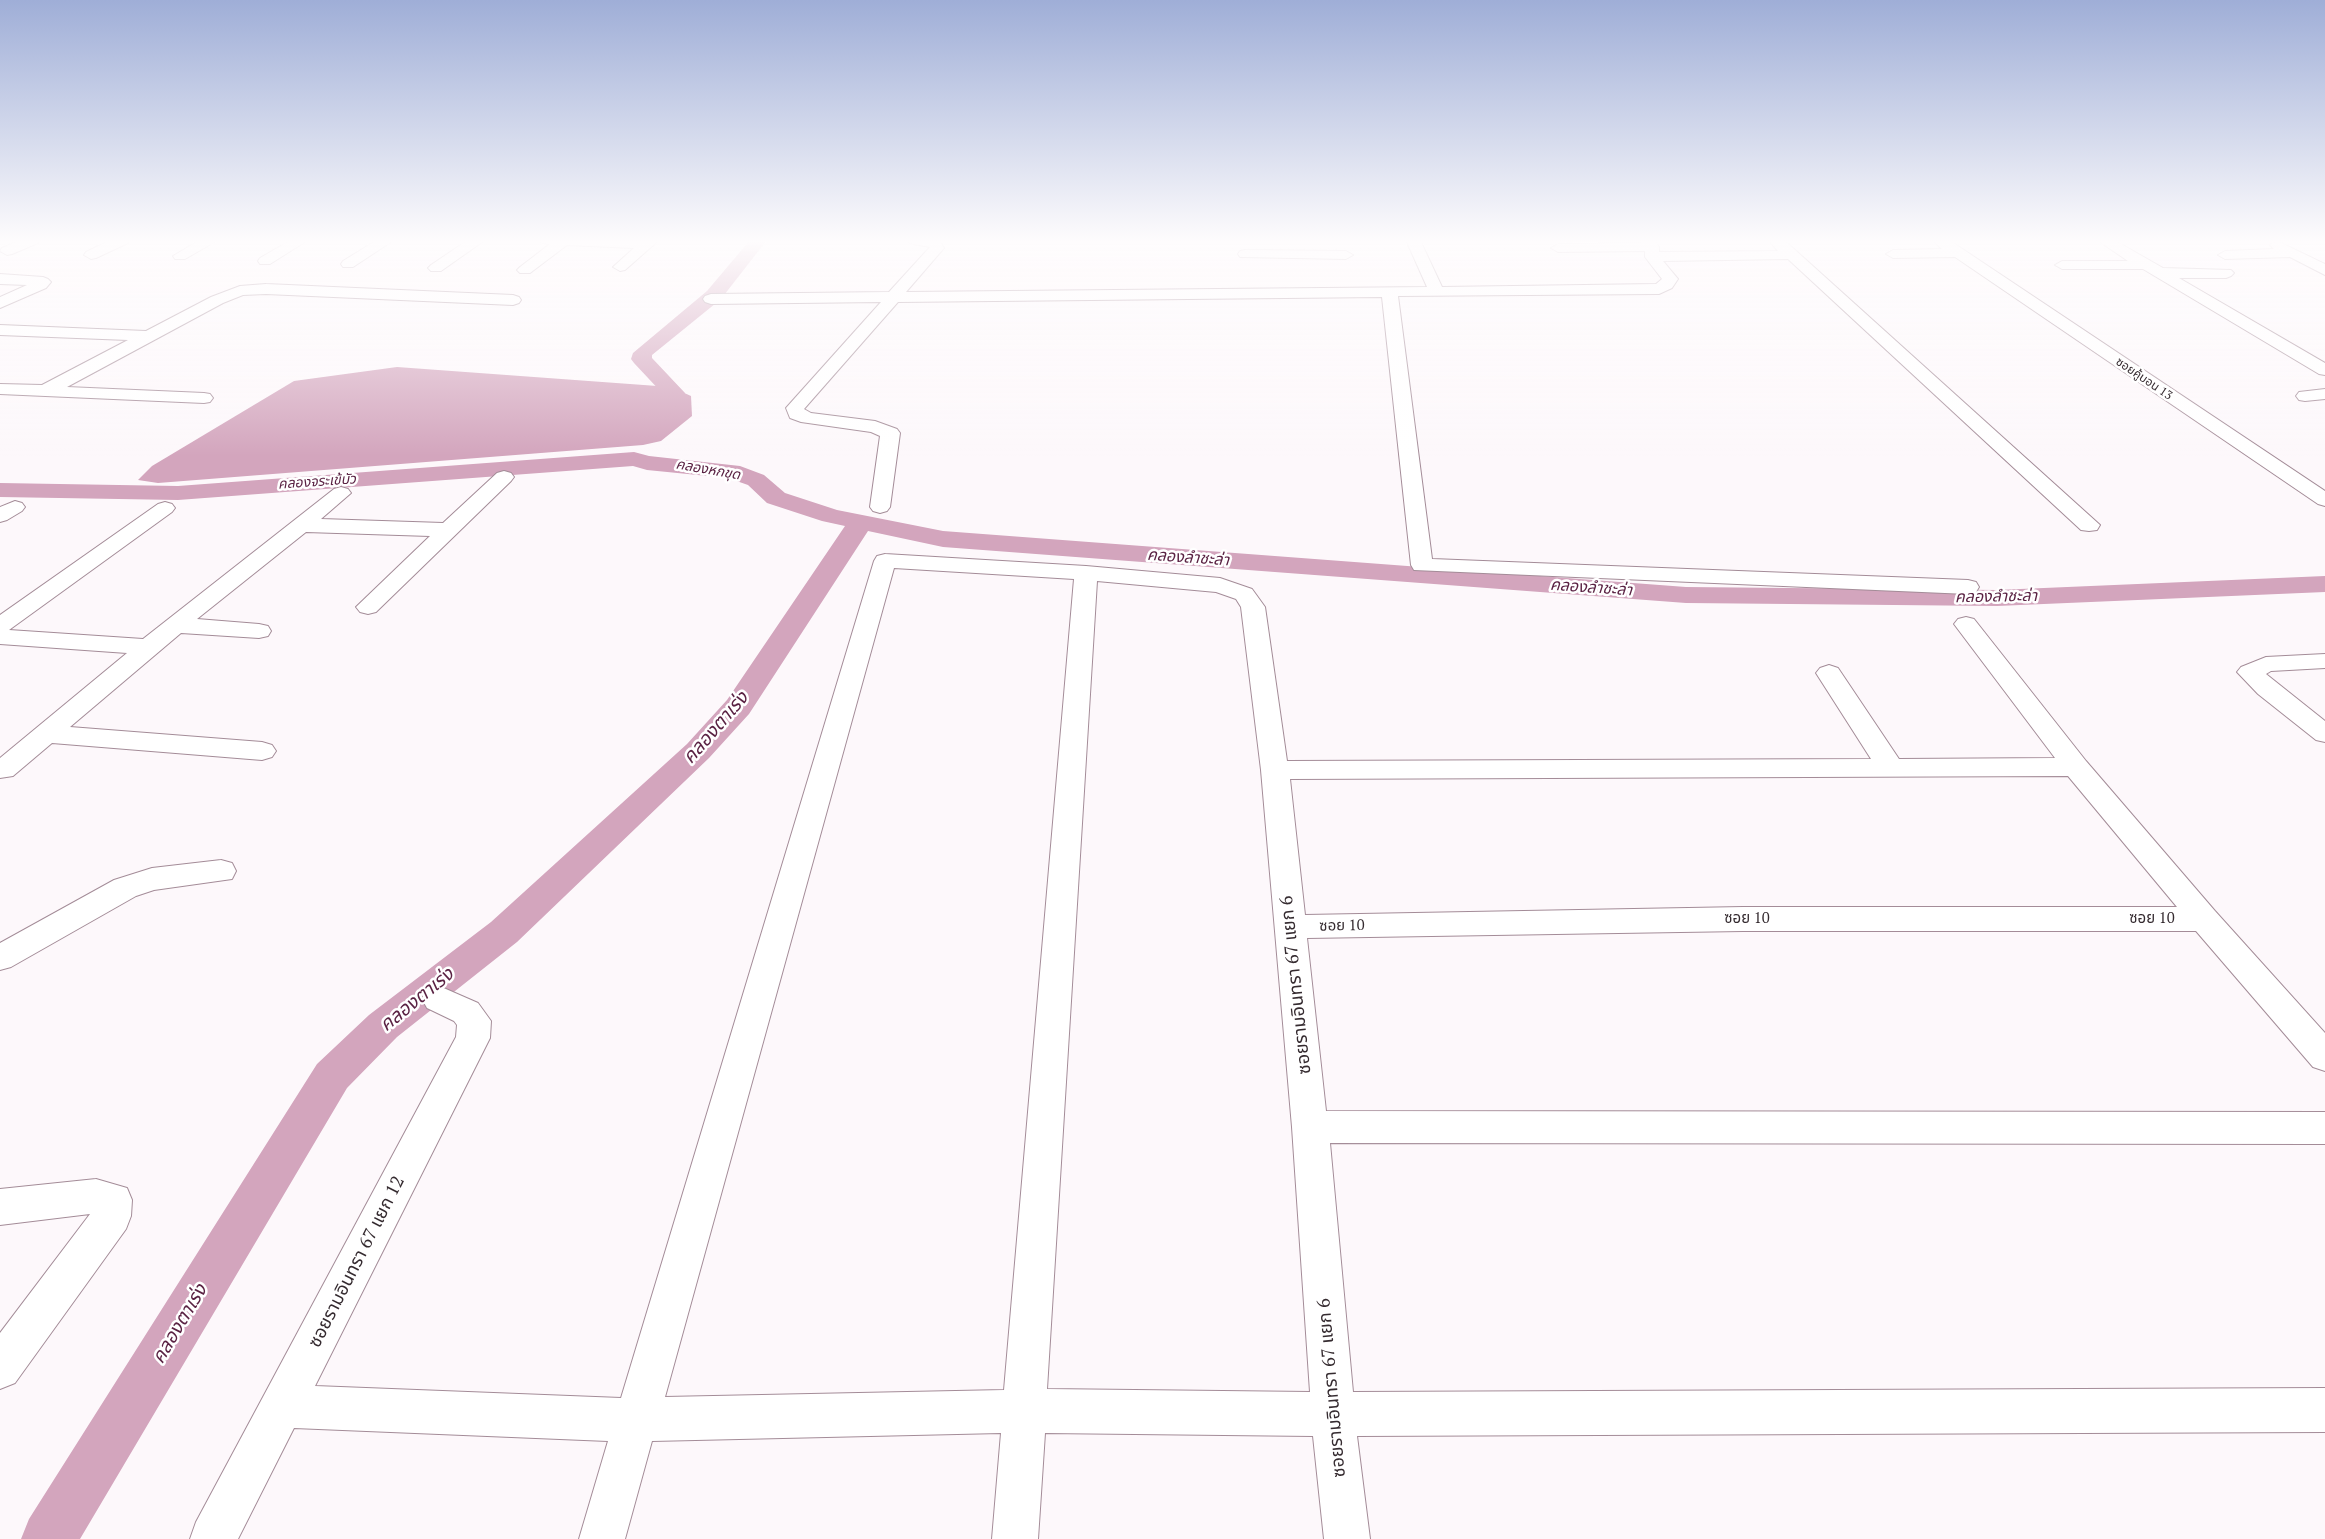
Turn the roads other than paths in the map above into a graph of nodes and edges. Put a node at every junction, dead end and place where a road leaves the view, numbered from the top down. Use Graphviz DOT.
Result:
graph roads {
  1 [pos="195,312"];
  2 [pos="882,312"];
  3 [pos="1392,312"];
  4 [pos="1854,312"];
  5 [pos="2045,312"];
  6 [pos="2226,312"];
  7 [pos="0,330"];
  8 [pos="148,336"];
  9 [pos="2325,370"];
  10 [pos="0,389"];
  11 [pos="45,391"];
  12 [pos="2325,394"];
  13 [pos="2305,396"];
  14 [pos="204,398"];
  15 [pos="504,477"];
  16 [pos="341,493"];
  17 [pos="2325,500"];
  18 [pos="165,508"];
  19 [pos="880,508"];
  20 [pos="300,525"];
  21 [pos="2089,525"];
  22 [pos="448,530"];
  23 [pos="1086,573"];
  24 [pos="1968,587"];
  25 [pos="368,607"];
  26 [pos="1966,624"];
  27 [pos="176,625"];
  28 [pos="0,626"];
  29 [pos="259,631"];
  30 [pos="0,638"];
  31 [pos="150,647"];
  32 [pos="2325,661"];
  33 [pos="1829,673"];
  34 [pos="46,734"];
  35 [pos="2325,734"];
  36 [pos="262,751"];
  37 [pos="2076,767"];
  38 [pos="1891,768"];
  39 [pos="3,770"];
  40 [pos="1275,770"];
  41 [pos="221,871"];
  42 [pos="2204,919"];
  43 [pos="1290,927"];
  44 [pos="0,958"];
  45 [pos="439,999"];
  46 [pos="2325,1058"];
  47 [pos="1310,1127"];
  48 [pos="2325,1128"];
  49 [pos="0,1207"];
  50 [pos="0,1368"];
  51 [pos="282,1406"];
  52 [pos="2325,1410"];
  53 [pos="1026,1411"];
  54 [pos="1332,1414"];
  55 [pos="636,1420"];
  56 [pos="213,1539"];
  57 [pos="602,1539"];
  58 [pos="1015,1539"];
  59 [pos="1347,1539"];
  1 -- 8 [label="street"];
  2 -- 19 [label="street"];
  3 -- 24 [label="street"];
  4 -- 21 [label="street"];
  5 -- 17 [label="street, ซอยคู้บอน 13"];
  6 -- 9 [label="street"];
  7 -- 8 [label="street"];
  8 -- 11 [label="street"];
  10 -- 11 [label="street"];
  11 -- 14 [label="street"];
  12 -- 13 [label="street"];
  15 -- 22 [label="street"];
  16 -- 20 [label="street"];
  18 -- 28 [label="street"];
  20 -- 22 [label="street"];
  20 -- 27 [label="street"];
  22 -- 25 [label="street"];
  23 -- 40 [label="street, ซอยรามอินทรา 67 แยก 6"];
  23 -- 53 [label="street"];
  23 -- 55 [label="street, ซอยรามอินทรา 67 แยก 6"];
  26 -- 37 [label="street"];
  27 -- 29 [label="street"];
  27 -- 31 [label="street"];
  30 -- 31 [label="street"];
  31 -- 34 [label="street"];
  32 -- 35 [label="street"];
  33 -- 38 [label="street"];
  34 -- 36 [label="street"];
  34 -- 39 [label="street"];
  37 -- 38 [label="street"];
  37 -- 42 [label="street"];
  38 -- 40 [label="street"];
  40 -- 43 [label="street, ซอยรามอินทรา 67 แยก 6"];
  41 -- 44 [label="street"];
  42 -- 43 [label="street, ซอย 10"];
  42 -- 46 [label="street"];
  43 -- 47 [label="street, ซอยรามอินทรา 67 แยก 6"];
  45 -- 51 [label="street, ซอยรามอินทรา 67 แยก 12"];
  47 -- 48 [label="street"];
  47 -- 54 [label="street, ซอยรามอินทรา 67 แยก 6"];
  49 -- 50 [label="street"];
  51 -- 55 [label="street"];
  51 -- 56 [label="street, ซอยรามอินทรา 67 แยก 12"];
  52 -- 54 [label="street"];
  53 -- 54 [label="street"];
  53 -- 55 [label="street"];
  53 -- 58 [label="street"];
  54 -- 59 [label="street, ซอยรามอินทรา 67 แยก 6"];
  55 -- 57 [label="street"];
}
